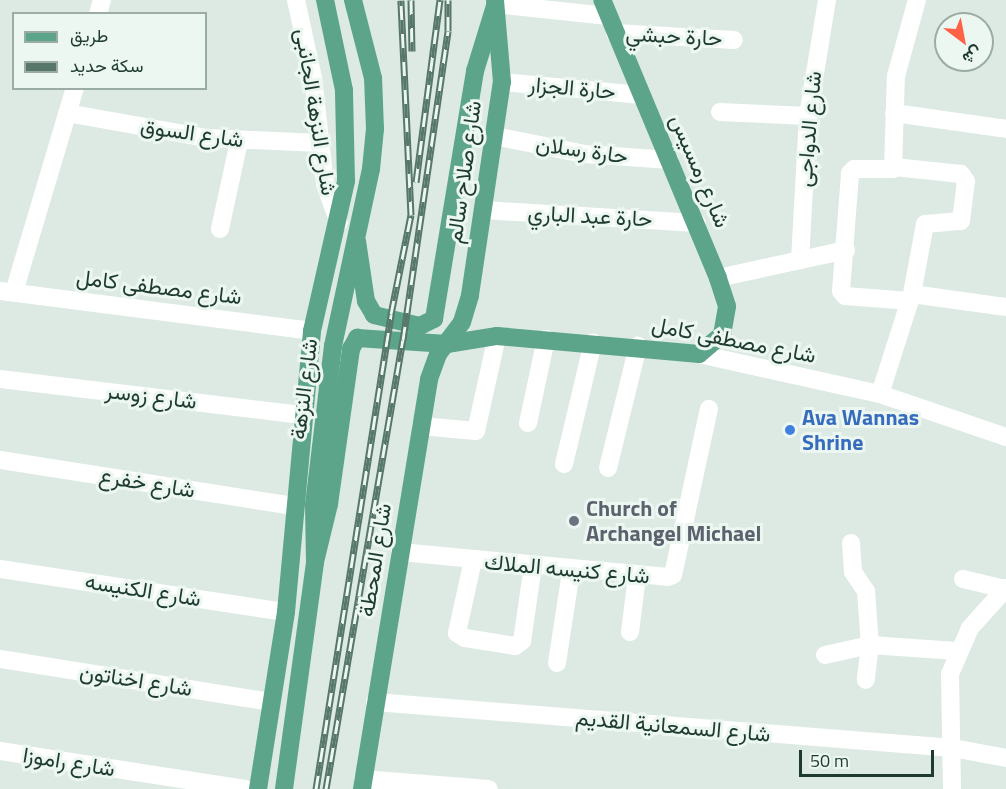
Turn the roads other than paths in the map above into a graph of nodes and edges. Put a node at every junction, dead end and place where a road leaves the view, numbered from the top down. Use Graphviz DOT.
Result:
graph roads {
  1 [pos="296,0"];
  2 [pos="325,0"];
  3 [pos="353,0"];
  4 [pos="827,0"];
  5 [pos="917,0"];
  6 [pos="495,2"];
  7 [pos="608,16"];
  8 [pos="366,39"];
  9 [pos="734,40"];
  10 [pos="337,45"];
  11 [pos="502,82"];
  12 [pos="74,90"];
  13 [pos="642,95"];
  14 [pos="720,112"];
  15 [pos="67,113"];
  16 [pos="894,113"];
  17 [pos="808,116"];
  18 [pos="1006,129"];
  19 [pos="494,136"];
  20 [pos="239,141"];
  21 [pos="319,143"];
  22 [pos="670,160"];
  23 [pos="894,167"];
  24 [pos="483,210"];
  25 [pos="697,223"];
  26 [pos="347,226"];
  27 [pos="220,229"];
  28 [pos="846,250"];
  29 [pos="800,260"];
  30 [pos="718,278"];
  31 [pos="7,291"];
  32 [pos="911,298"];
  33 [pos="1006,307"];
  34 [pos="312,331"];
  35 [pos="497,336"];
  36 [pos="546,339"];
  37 [pos="593,342"];
  38 [pos="447,344"];
  39 [pos="638,346"];
  40 [pos="699,354"];
  41 [pos="0,379"];
  42 [pos="880,394"];
  43 [pos="709,409"];
  44 [pos="302,415"];
  45 [pos="528,423"];
  46 [pos="421,426"];
  47 [pos="1006,436"];
  48 [pos="0,460"];
  49 [pos="564,464"];
  50 [pos="609,468"];
  51 [pos="295,506"];
  52 [pos="851,543"];
  53 [pos="400,552"];
  54 [pos="473,560"];
  55 [pos="315,562"];
  56 [pos="533,566"];
  57 [pos="0,569"];
  58 [pos="571,571"];
  59 [pos="637,576"];
  60 [pos="963,579"];
  61 [pos="1005,588"];
  62 [pos="286,612"];
  63 [pos="630,632"];
  64 [pos="870,645"];
  65 [pos="957,651"];
  66 [pos="825,655"];
  67 [pos="0,659"];
  68 [pos="557,663"];
  69 [pos="866,680"];
  70 [pos="272,702"];
  71 [pos="375,702"];
  72 [pos="953,748"];
  73 [pos="0,751"];
  74 [pos="1006,758"];
  75 [pos="362,784"];
  76 [pos="245,789"];
  77 [pos="258,789"];
  78 [pos="284,789"];
  79 [pos="489,789"];
  80 [pos="952,789"];
  1 -- 21 [label="street, شارع النزهة الجانبى"];
  2 -- 10 [label="main road, شارع النزهة"];
  3 -- 8 [label="main road, شارع النزهة"];
  4 -- 17 [label="street, شارع الدواجى"];
  5 -- 16 [label="street"];
  6 -- 7 [label="street, حارة حبشي"];
  6 -- 11 [label="main road, شارع صلاح سالم"];
  6 -- 26 [label="main road"];
  7 -- 9 [label="street, حارة حبشي"];
  7 -- 13 [label="main road, شارع رمسيس"];
  8 -- 10 [label="main road"];
  8 -- 26 [label="main road, شارع النزهة"];
  10 -- 26 [label="main road, شارع النزهة"];
  11 -- 13 [label="street, حارة الجزار"];
  11 -- 19 [label="main road, شارع صلاح سالم"];
  12 -- 15 [label="street"];
  13 -- 22 [label="main road, شارع رمسيس"];
  14 -- 17 [label="street"];
  15 -- 20 [label="street, شارع السوق"];
  15 -- 31 [label="street"];
  16 -- 18 [label="street"];
  16 -- 23 [label="street"];
  17 -- 29 [label="street, شارع الدواجى"];
  19 -- 22 [label="street, حارة رسلان"];
  19 -- 24 [label="main road, شارع صلاح سالم"];
  20 -- 21 [label="street, شارع السوق"];
  20 -- 27 [label="street"];
  21 -- 26 [label="street, شارع النزهة الجانبى"];
  22 -- 25 [label="main road, شارع رمسيس"];
  23 -- 28 [label="street"];
  23 -- 32 [label="street"];
  24 -- 25 [label="street, حارة عبد الباري"];
  24 -- 38 [label="main road, شارع صلاح سالم"];
  25 -- 30 [label="main road, شارع رمسيس"];
  26 -- 34 [label="main road, شارع النزهة"];
  26 -- 55 [label="main road, شارع النزهة"];
  28 -- 29 [label="street"];
  28 -- 32 [label="street"];
  29 -- 30 [label="street"];
  30 -- 40 [label="main road, شارع رمسيس"];
  31 -- 34 [label="street, شارع مصطفى كامل"];
  32 -- 33 [label="street"];
  32 -- 42 [label="street"];
  34 -- 44 [label="main road, شارع النزهة"];
  35 -- 36 [label="main road, شارع مصطفى كامل"];
  35 -- 38 [label="main road, شارع مصطفى كامل"];
  35 -- 46 [label="street"];
  36 -- 37 [label="main road, شارع مصطفى كامل"];
  36 -- 45 [label="street"];
  37 -- 39 [label="main road, شارع مصطفى كامل"];
  37 -- 49 [label="street"];
  38 -- 46 [label="main road, شارع المحطة"];
  38 -- 55 [label="main road, شارع مصطفى كامل"];
  39 -- 40 [label="main road, شارع مصطفى كامل"];
  39 -- 50 [label="street"];
  40 -- 42 [label="street, شارع مصطفى كامل"];
  41 -- 44 [label="street, شارع زوسر"];
  42 -- 47 [label="street, شارع مصطفى كامل"];
  43 -- 59 [label="street, شارع كنيسه الملاك"];
  44 -- 51 [label="main road, شارع النزهة"];
  46 -- 53 [label="main road, شارع المحطة"];
  48 -- 51 [label="street, شارع خفرع"];
  51 -- 62 [label="main road, شارع النزهة"];
  52 -- 64 [label="street"];
  53 -- 54 [label="street, شارع كنيسه الملاك"];
  53 -- 71 [label="main road, شارع المحطة"];
  54 -- 56 [label="street, شارع كنيسه الملاك"];
  54 -- 56 [label="street"];
  55 -- 78 [label="main road, شارع النزهة"];
  56 -- 58 [label="street, شارع كنيسه الملاك"];
  57 -- 62 [label="street, شارع الكنيسه"];
  58 -- 59 [label="street, شارع كنيسه الملاك"];
  58 -- 68 [label="street"];
  59 -- 63 [label="street"];
  60 -- 61 [label="street"];
  61 -- 65 [label="street"];
  62 -- 70 [label="main road, شارع النزهة"];
  64 -- 65 [label="street"];
  64 -- 66 [label="street"];
  64 -- 69 [label="street"];
  65 -- 72 [label="street"];
  67 -- 70 [label="street, شارع اخناتون"];
  70 -- 77 [label="main road, شارع النزهة"];
  71 -- 72 [label="street, شارع السمعانية القديم"];
  71 -- 75 [label="main road, شارع المحطة"];
  72 -- 74 [label="street, شارع السمعانية القديم"];
  72 -- 80 [label="street"];
  73 -- 76 [label="street, شارع راموزا"];
  75 -- 79 [label="street"];
}
